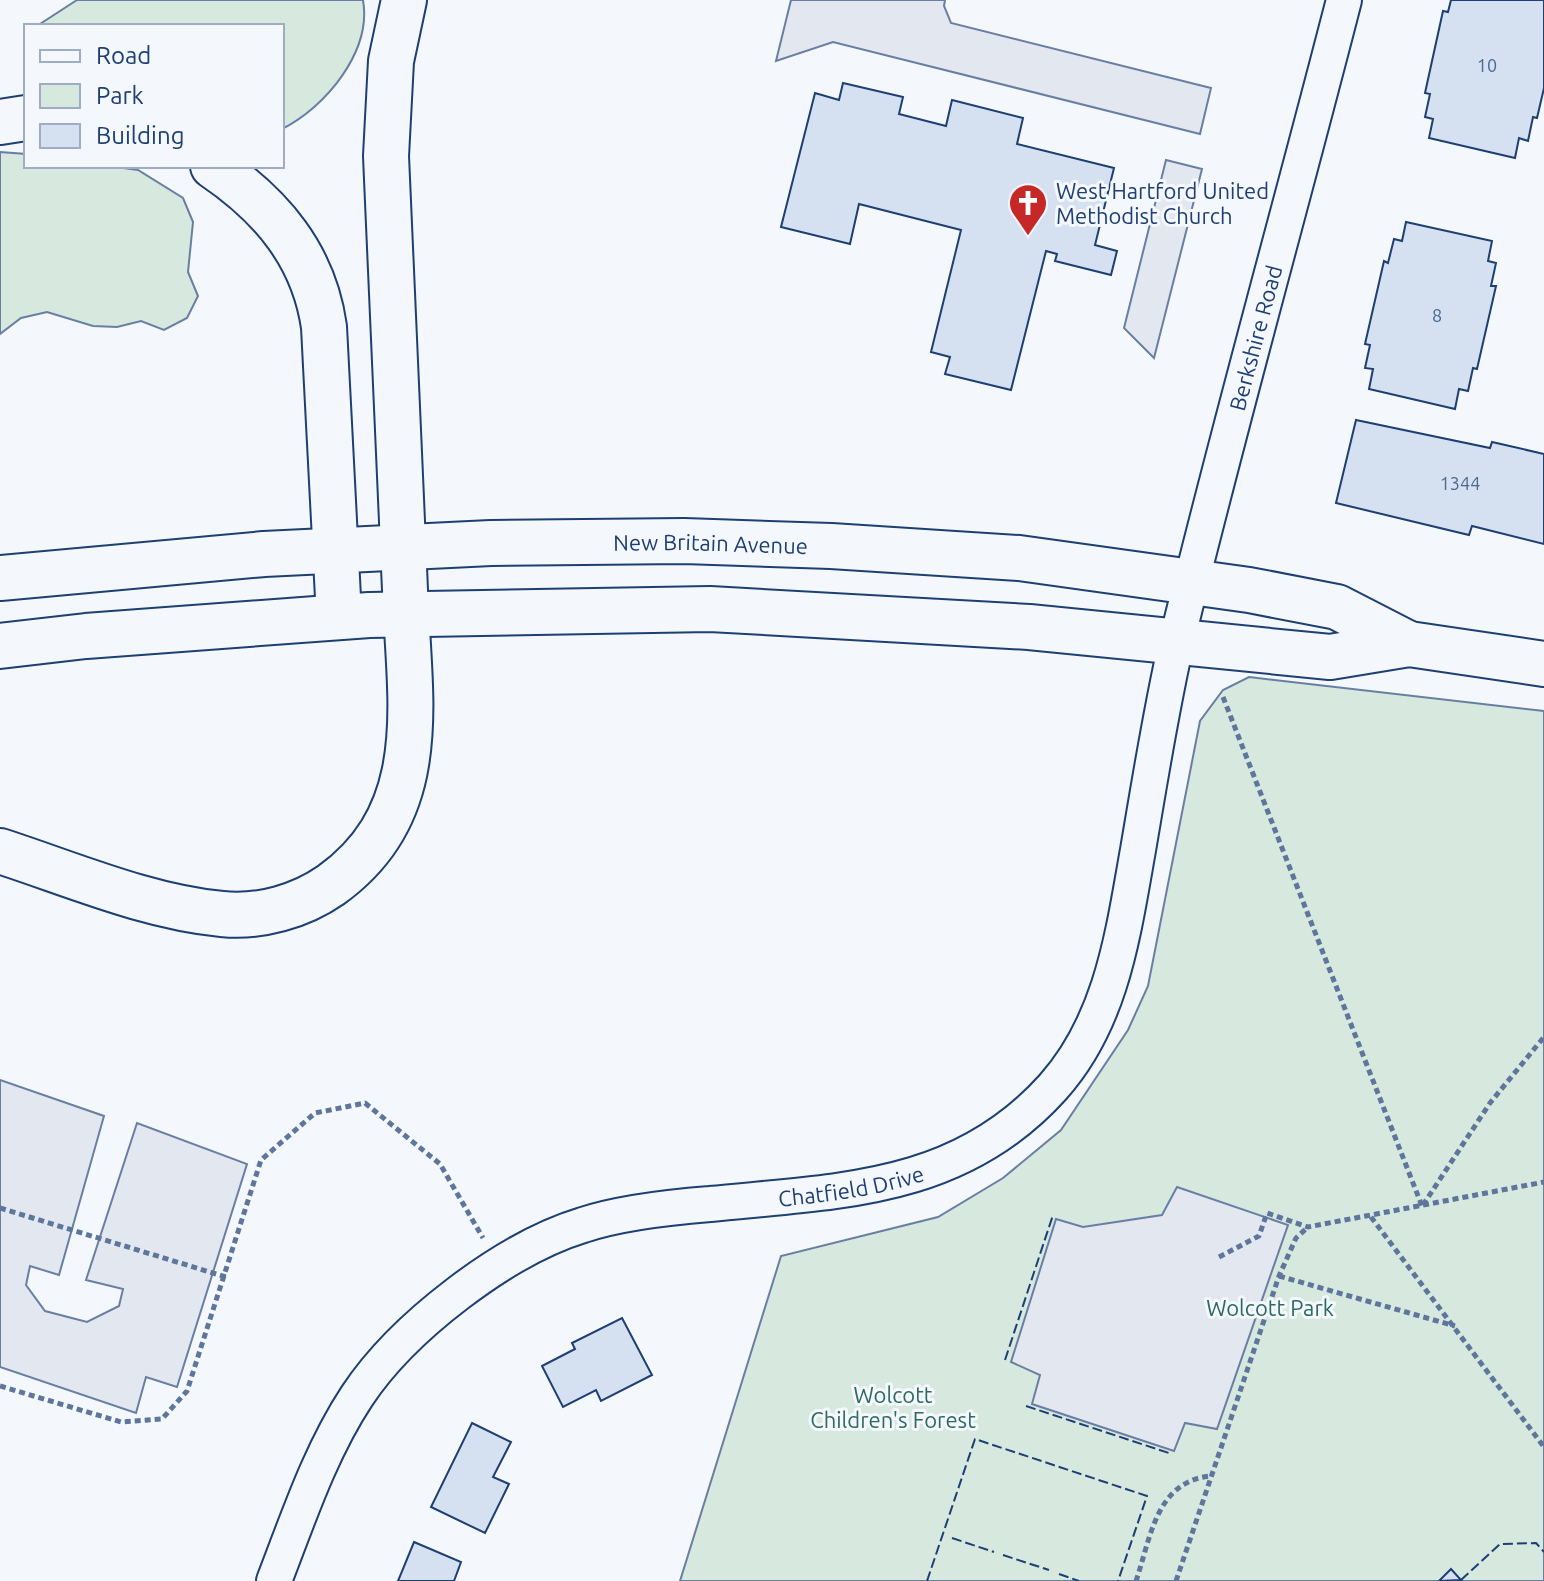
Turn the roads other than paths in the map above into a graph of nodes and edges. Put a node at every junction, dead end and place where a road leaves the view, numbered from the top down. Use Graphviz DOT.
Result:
graph roads {
  1 [pos="404,0"];
  2 [pos="1344,0"];
  3 [pos="24,118"];
  4 [pos="0,122"];
  5 [pos="215,168"];
  6 [pos="403,547"];
  7 [pos="336,550"];
  8 [pos="0,578"];
  9 [pos="1192,581"];
  10 [pos="406,613"];
  11 [pos="339,617"];
  12 [pos="1177,640"];
  13 [pos="1409,644"];
  14 [pos="0,646"];
  15 [pos="1544,664"];
  16 [pos="0,851"];
  17 [pos="274,1581"];
  1 -- 6 [label="main road"];
  2 -- 9 [label="street, Berkshire Road"];
  3 -- 4 [label="main road"];
  5 -- 7 [label="main road"];
  6 -- 7 [label="main road, New Britain Avenue"];
  6 -- 9 [label="main road, New Britain Avenue"];
  6 -- 10 [label="main road"];
  7 -- 8 [label="main road, New Britain Avenue"];
  7 -- 11 [label="main road"];
  9 -- 12 [label="street, Chatfield Drive"];
  9 -- 13 [label="main road, New Britain Avenue"];
  10 -- 11 [label="main road, New Britain Avenue"];
  10 -- 12 [label="main road, New Britain Avenue"];
  10 -- 16 [label="main road"];
  11 -- 14 [label="main road, New Britain Avenue"];
  12 -- 13 [label="main road, New Britain Avenue"];
  12 -- 17 [label="street, Chatfield Drive"];
  13 -- 15 [label="main road, New Britain Avenue"];
}
